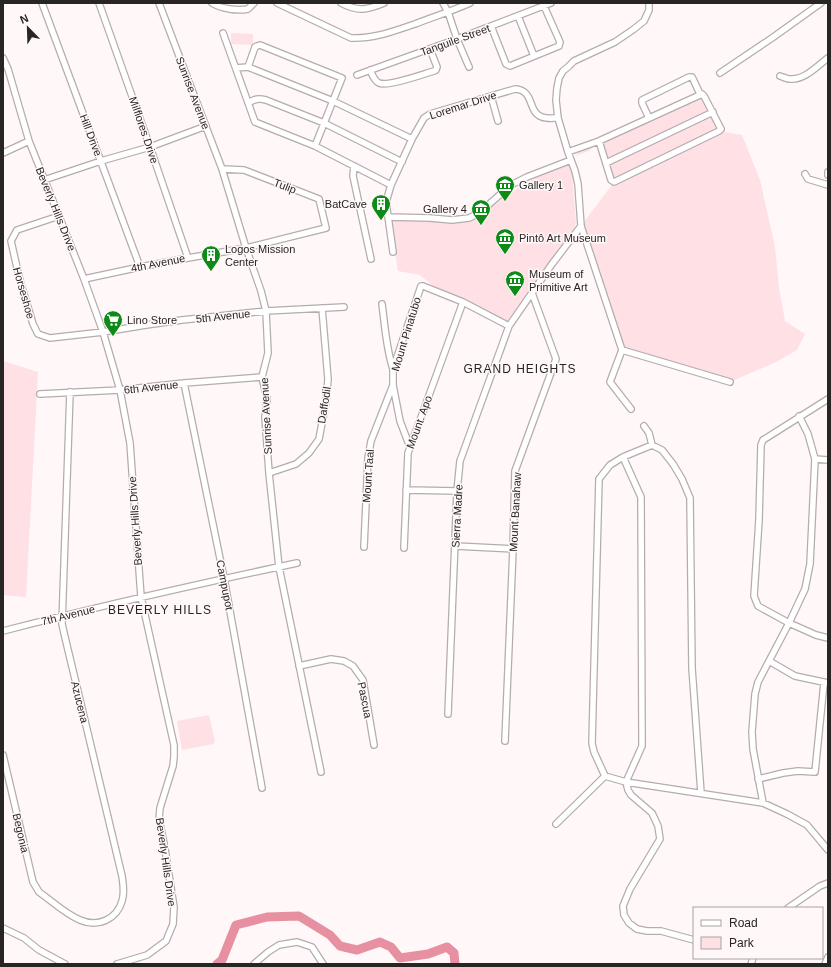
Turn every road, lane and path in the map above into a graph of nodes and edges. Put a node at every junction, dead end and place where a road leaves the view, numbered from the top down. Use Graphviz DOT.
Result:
graph roads {
  1 [pos="42,3"];
  2 [pos="99,3"];
  3 [pos="159,3"];
  4 [pos="212,3"];
  5 [pos="254,3"];
  6 [pos="277,3"];
  7 [pos="341,3"];
  8 [pos="443,3"];
  9 [pos="470,3"];
  10 [pos="551,3"];
  11 [pos="649,3"];
  12 [pos="821,3"];
  13 [pos="381,4"];
  14 [pos="544,6"];
  15 [pos="448,12"];
  16 [pos="518,16"];
  17 [pos="491,26"];
  18 [pos="223,33"];
  19 [pos="457,39"];
  20 [pos="430,49"];
  21 [pos="534,56"];
  22 [pos="3,58"];
  23 [pos="828,58"];
  24 [pos="248,67"];
  25 [pos="469,67"];
  26 [pos="236,68"];
  27 [pos="370,70"];
  28 [pos="720,72"];
  29 [pos="357,75"];
  30 [pos="780,76"];
  31 [pos="700,94"];
  32 [pos="491,96"];
  33 [pos="333,101"];
  34 [pos="248,103"];
  35 [pos="713,112"];
  36 [pos="558,118"];
  37 [pos="650,118"];
  38 [pos="498,121"];
  39 [pos="324,123"];
  40 [pos="206,126"];
  41 [pos="412,139"];
  42 [pos="29,141"];
  43 [pos="599,141"];
  44 [pos="314,146"];
  45 [pos="150,147"];
  46 [pos="568,152"];
  47 [pos="3,153"];
  48 [pos="571,160"];
  49 [pos="101,161"];
  50 [pos="402,162"];
  51 [pos="606,162"];
  52 [pos="354,166"];
  53 [pos="222,170"];
  54 [pos="806,174"];
  55 [pos="44,180"];
  56 [pos="391,185"];
  57 [pos="828,185"];
  58 [pos="59,216"];
  59 [pos="388,217"];
  60 [pos="581,226"];
  61 [pos="326,228"];
  62 [pos="246,248"];
  63 [pos="393,252"];
  64 [pos="188,258"];
  65 [pos="371,259"];
  66 [pos="140,267"];
  67 [pos="84,279"];
  68 [pos="532,293"];
  69 [pos="463,302"];
  70 [pos="382,304"];
  71 [pos="344,307"];
  72 [pos="322,308"];
  73 [pos="266,311"];
  74 [pos="509,326"];
  75 [pos="103,332"];
  76 [pos="622,350"];
  77 [pos="393,369"];
  78 [pos="262,377"];
  79 [pos="730,382"];
  80 [pos="184,383"];
  81 [pos="393,385"];
  82 [pos="120,390"];
  83 [pos="70,392"];
  84 [pos="40,394"];
  85 [pos="828,399"];
  86 [pos="631,409"];
  87 [pos="800,416"];
  88 [pos="644,426"];
  89 [pos="652,445"];
  90 [pos="410,447"];
  91 [pos="623,457"];
  92 [pos="815,459"];
  93 [pos="828,460"];
  94 [pos="268,473"];
  95 [pos="406,490"];
  96 [pos="457,490"];
  97 [pos="455,546"];
  98 [pos="364,547"];
  99 [pos="404,548"];
  100 [pos="513,549"];
  101 [pos="297,563"];
  102 [pos="279,567"];
  103 [pos="224,578"];
  104 [pos="141,597"];
  105 [pos="62,616"];
  106 [pos="789,623"];
  107 [pos="3,631"];
  108 [pos="828,638"];
  109 [pos="768,661"];
  110 [pos="299,666"];
  111 [pos="826,683"];
  112 [pos="448,714"];
  113 [pos="505,740"];
  114 [pos="374,745"];
  115 [pos="3,755"];
  116 [pos="321,772"];
  117 [pos="605,776"];
  118 [pos="758,779"];
  119 [pos="626,782"];
  120 [pos="262,788"];
  121 [pos="700,793"];
  122 [pos="763,804"];
  123 [pos="556,824"];
  124 [pos="828,850"];
  125 [pos="828,883"];
  126 [pos="36,887"];
  127 [pos="789,907"];
  128 [pos="3,928"];
  129 [pos="693,940"];
  130 [pos="828,957"];
  131 [pos="65,964"];
  132 [pos="117,964"];
  133 [pos="254,964"];
  134 [pos="323,964"];
  135 [pos="825,964"];
  1 -- 49 [label="street, Hill Drive"];
  2 -- 45 [label="street, Milflores Drive"];
  3 -- 40 [label="street, Sunrise Avenue"];
  4 -- 5 [label="street"];
  6 -- 15 [label="street"];
  7 -- 13 [label="street"];
  8 -- 15 [label="street"];
  9 -- 15 [label="street"];
  10 -- 14 [label="street, Tanguile Street"];
  11 -- 36 [label="street"];
  12 -- 28 [label="street"];
  14 -- 16 [label="street, Tanguile Street"];
  14 -- 21 [label="street"];
  15 -- 19 [label="street"];
  16 -- 17 [label="street, Tanguile Street"];
  16 -- 21 [label="street"];
  17 -- 19 [label="street, Tanguile Street"];
  17 -- 21 [label="street"];
  18 -- 26 [label="street"];
  19 -- 20 [label="street, Tanguile Street"];
  19 -- 25 [label="street"];
  20 -- 27 [label="street, Tanguile Street"];
  20 -- 27 [label="street"];
  22 -- 42 [label="street, Beverly Hills Drive"];
  23 -- 30 [label="street"];
  24 -- 26 [label="street"];
  24 -- 33 [label="street"];
  24 -- 33 [label="street"];
  26 -- 34 [label="street"];
  27 -- 29 [label="street, Tanguile Street"];
  31 -- 35 [label="street"];
  31 -- 37 [label="street"];
  31 -- 37 [label="street"];
  32 -- 36 [label="street, Loremar Drive"];
  32 -- 38 [label="street"];
  32 -- 41 [label="street, Loremar Drive"];
  33 -- 39 [label="street"];
  33 -- 41 [label="street"];
  34 -- 39 [label="street"];
  34 -- 44 [label="street"];
  35 -- 51 [label="street"];
  35 -- 51 [label="street"];
  36 -- 46 [label="street"];
  37 -- 43 [label="street"];
  39 -- 44 [label="street"];
  39 -- 50 [label="street"];
  40 -- 45 [label="street"];
  40 -- 53 [label="street, Sunrise Avenue"];
  41 -- 50 [label="street, Loremar Drive"];
  42 -- 47 [label="street"];
  42 -- 55 [label="street, Beverly Hills Drive"];
  43 -- 46 [label="street"];
  43 -- 51 [label="street"];
  44 -- 52 [label="street"];
  45 -- 49 [label="street"];
  45 -- 64 [label="street, Milflores Drive"];
  46 -- 48 [label="street"];
  48 -- 59 [label="street"];
  48 -- 60 [label="street"];
  49 -- 55 [label="street"];
  49 -- 66 [label="street, Hill Drive"];
  50 -- 56 [label="street, Loremar Drive"];
  52 -- 56 [label="street"];
  52 -- 65 [label="street"];
  53 -- 61 [label="street, Tulip"];
  53 -- 62 [label="street, Sunrise Avenue"];
  54 -- 57 [label="street"];
  55 -- 58 [label="street, Beverly Hills Drive"];
  56 -- 59 [label="street, Loremar Drive"];
  58 -- 67 [label="street, Beverly Hills Drive"];
  58 -- 75 [label="street, Horseshoe"];
  59 -- 63 [label="street, Loremar Drive"];
  60 -- 68 [label="street, Sierra Madre"];
  60 -- 76 [label="street"];
  61 -- 62 [label="street, 4th Avenue"];
  62 -- 64 [label="street, 4th Avenue"];
  62 -- 73 [label="street, Sunrise Avenue"];
  64 -- 66 [label="street, 4th Avenue"];
  66 -- 67 [label="street, 4th Avenue"];
  67 -- 75 [label="street, Beverly Hills Drive"];
  68 -- 74 [label="street, Sierra Madre"];
  68 -- 100 [label="street, Mount Banahaw"];
  69 -- 74 [label="street"];
  69 -- 77 [label="street, Mount Pinatubo"];
  69 -- 90 [label="street, Mount. Apo"];
  70 -- 77 [label="street"];
  71 -- 72 [label="street, 5th Avenue"];
  72 -- 73 [label="street, 5th Avenue"];
  72 -- 94 [label="street, Daffodil"];
  73 -- 75 [label="street, 5th Avenue"];
  73 -- 78 [label="street, Sunrise Avenue"];
  74 -- 96 [label="street, Sierra Madre"];
  75 -- 82 [label="street, Beverly Hills Drive"];
  76 -- 79 [label="street"];
  76 -- 86 [label="street"];
  77 -- 81 [label="street, Mount Pinatubo"];
  78 -- 80 [label="street, 6th Avenue"];
  78 -- 94 [label="street, Sunrise Avenue"];
  80 -- 82 [label="street, 6th Avenue"];
  80 -- 103 [label="street, Campupot"];
  81 -- 90 [label="street"];
  81 -- 98 [label="street, Mount Taal"];
  82 -- 83 [label="street, 6th Avenue"];
  82 -- 104 [label="street, Beverly Hills Drive"];
  83 -- 84 [label="street, 6th Avenue"];
  83 -- 105 [label="street, Azucena"];
  85 -- 87 [label="street"];
  87 -- 92 [label="street"];
  87 -- 106 [label="street"];
  88 -- 89 [label="street"];
  89 -- 91 [label="street"];
  89 -- 121 [label="street"];
  90 -- 95 [label="street, Mount. Apo"];
  91 -- 117 [label="street"];
  91 -- 119 [label="street"];
  92 -- 93 [label="street"];
  92 -- 106 [label="street"];
  94 -- 102 [label="street, Sunrise Avenue"];
  95 -- 96 [label="street"];
  95 -- 99 [label="street, Mount. Apo"];
  96 -- 97 [label="street, Sierra Madre"];
  97 -- 100 [label="street"];
  97 -- 112 [label="street, Sierra Madre"];
  100 -- 113 [label="street, Mount Banahaw"];
  101 -- 102 [label="street, 7th Avenue"];
  102 -- 103 [label="street, 7th Avenue"];
  102 -- 110 [label="street, Sunrise Avenue"];
  103 -- 104 [label="street, 7th Avenue"];
  103 -- 120 [label="street, Campupot"];
  104 -- 105 [label="street, 7th Avenue"];
  104 -- 132 [label="street, Beverly Hills Drive"];
  105 -- 107 [label="street, 7th Avenue"];
  105 -- 126 [label="street, Azucena"];
  106 -- 108 [label="street"];
  106 -- 109 [label="street"];
  109 -- 111 [label="street"];
  109 -- 118 [label="street"];
  110 -- 114 [label="street, Pascua"];
  110 -- 116 [label="street, Sunrise Avenue"];
  111 -- 118 [label="street"];
  115 -- 126 [label="street, Begonia"];
  117 -- 119 [label="street"];
  117 -- 123 [label="street"];
  118 -- 122 [label="street"];
  119 -- 121 [label="street"];
  119 -- 129 [label="street"];
  121 -- 122 [label="street"];
  122 -- 124 [label="street"];
  125 -- 127 [label="street"];
  128 -- 131 [label="street"];
  130 -- 135 [label="street"];
  133 -- 134 [label="street"];
}
